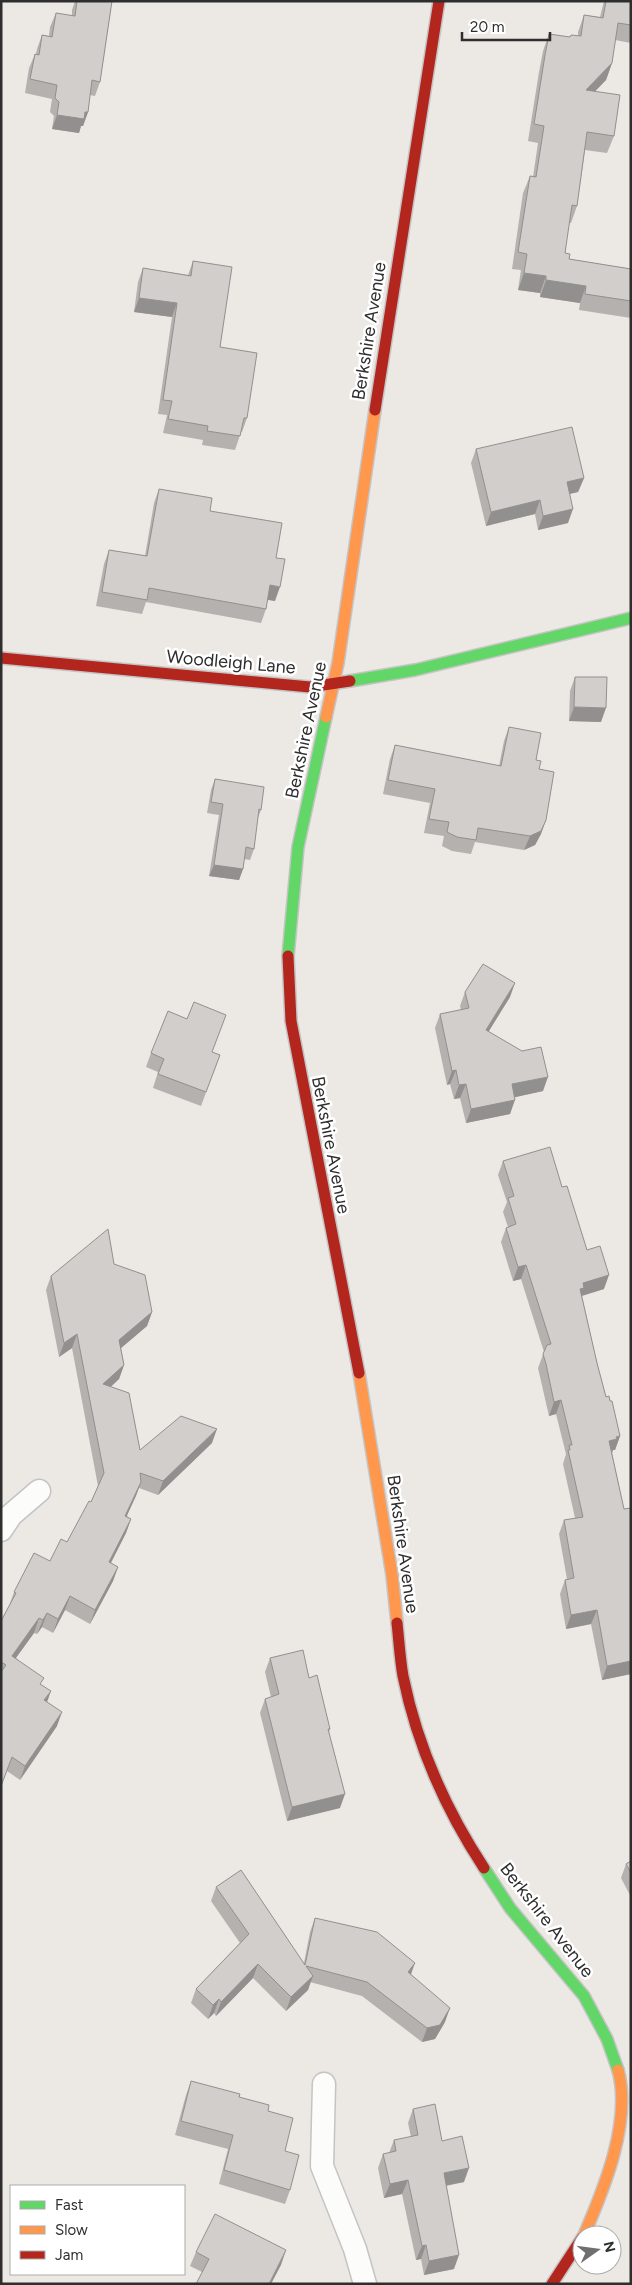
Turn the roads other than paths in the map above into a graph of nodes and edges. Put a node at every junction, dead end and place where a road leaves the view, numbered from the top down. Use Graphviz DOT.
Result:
graph roads {
  1 [pos="439,1"];
  2 [pos="631,618"];
  3 [pos="1,658"];
  4 [pos="334,684"];
  5 [pos="39,1491"];
  6 [pos="1,1530"];
  7 [pos="324,2084"];
  8 [pos="589,2225"];
  9 [pos="572,2253"];
  10 [pos="365,2284"];
  11 [pos="552,2284"];
  1 -- 4 [label="street, Berkshire Avenue"];
  2 -- 4 [label="street, Woodleigh Lane"];
  3 -- 4 [label="street, Woodleigh Lane"];
  4 -- 8 [label="street, Berkshire Avenue"];
  5 -- 6 [label="street"];
  7 -- 10 [label="street"];
  9 -- 11 [label="street, Berkshire Avenue"];
}
